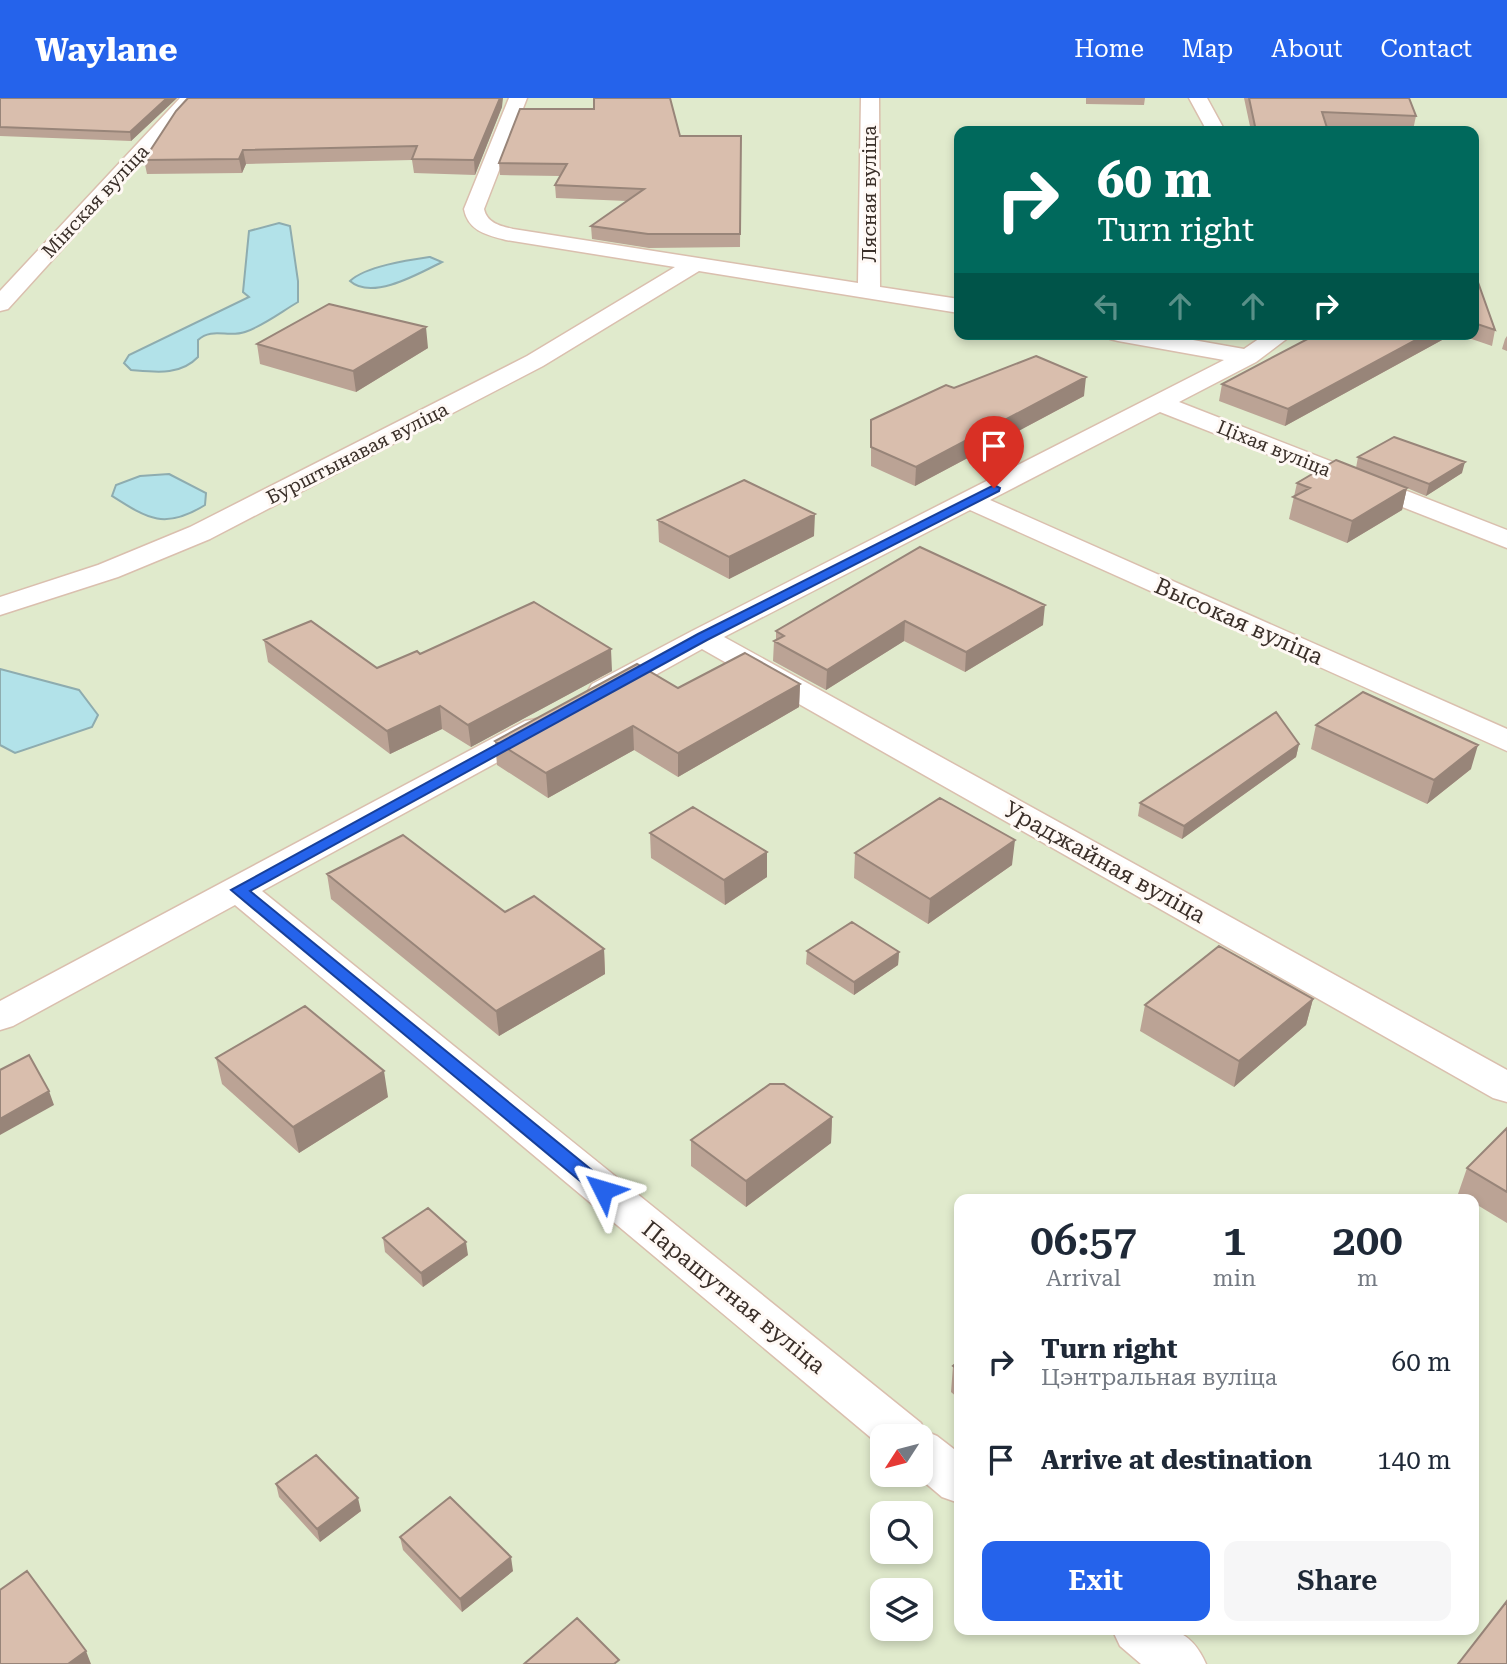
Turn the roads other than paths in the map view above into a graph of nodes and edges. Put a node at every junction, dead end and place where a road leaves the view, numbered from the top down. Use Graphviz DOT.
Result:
graph roads {
  1 [pos="190,98"];
  2 [pos="517,98"];
  3 [pos="870,98"];
  4 [pos="1198,98"];
  5 [pos="1213,126"];
  6 [pos="696,264"];
  7 [pos="869,290"];
  8 [pos="0,304"];
  9 [pos="954,305"];
  10 [pos="1152,340"];
  11 [pos="1273,340"];
  12 [pos="1248,357"];
  13 [pos="1159,403"];
  14 [pos="971,501"];
  15 [pos="1507,540"];
  16 [pos="0,606"];
  17 [pos="702,637"];
  18 [pos="1507,741"];
  19 [pos="239,890"];
  20 [pos="0,1017"];
  21 [pos="1507,1088"];
  22 [pos="888,1424"];
  23 [pos="933,1461"];
  24 [pos="954,1478"];
  25 [pos="1145,1635"];
  26 [pos="1180,1664"];
  1 -- 8 [label="lane, Мінская вуліца"];
  2 -- 6 [label="lane"];
  3 -- 7 [label="lane, Лясная вуліца"];
  4 -- 5 [label="lane"];
  6 -- 7 [label="lane"];
  6 -- 16 [label="lane, Бурштынавая вуліца"];
  7 -- 9 [label="lane"];
  10 -- 12 [label="lane"];
  11 -- 12 [label="lane"];
  12 -- 13 [label="lane"];
  13 -- 14 [label="lane"];
  13 -- 15 [label="lane, Ціхая вуліца"];
  14 -- 17 [label="lane"];
  14 -- 18 [label="lane, Высокая вуліца"];
  17 -- 19 [label="lane"];
  17 -- 21 [label="lane, Ураджайная вуліца"];
  19 -- 20 [label="lane"];
  19 -- 22 [label="lane, Парашутная вуліца"];
  23 -- 24 [label="lane"];
  25 -- 26 [label="lane"];
}
